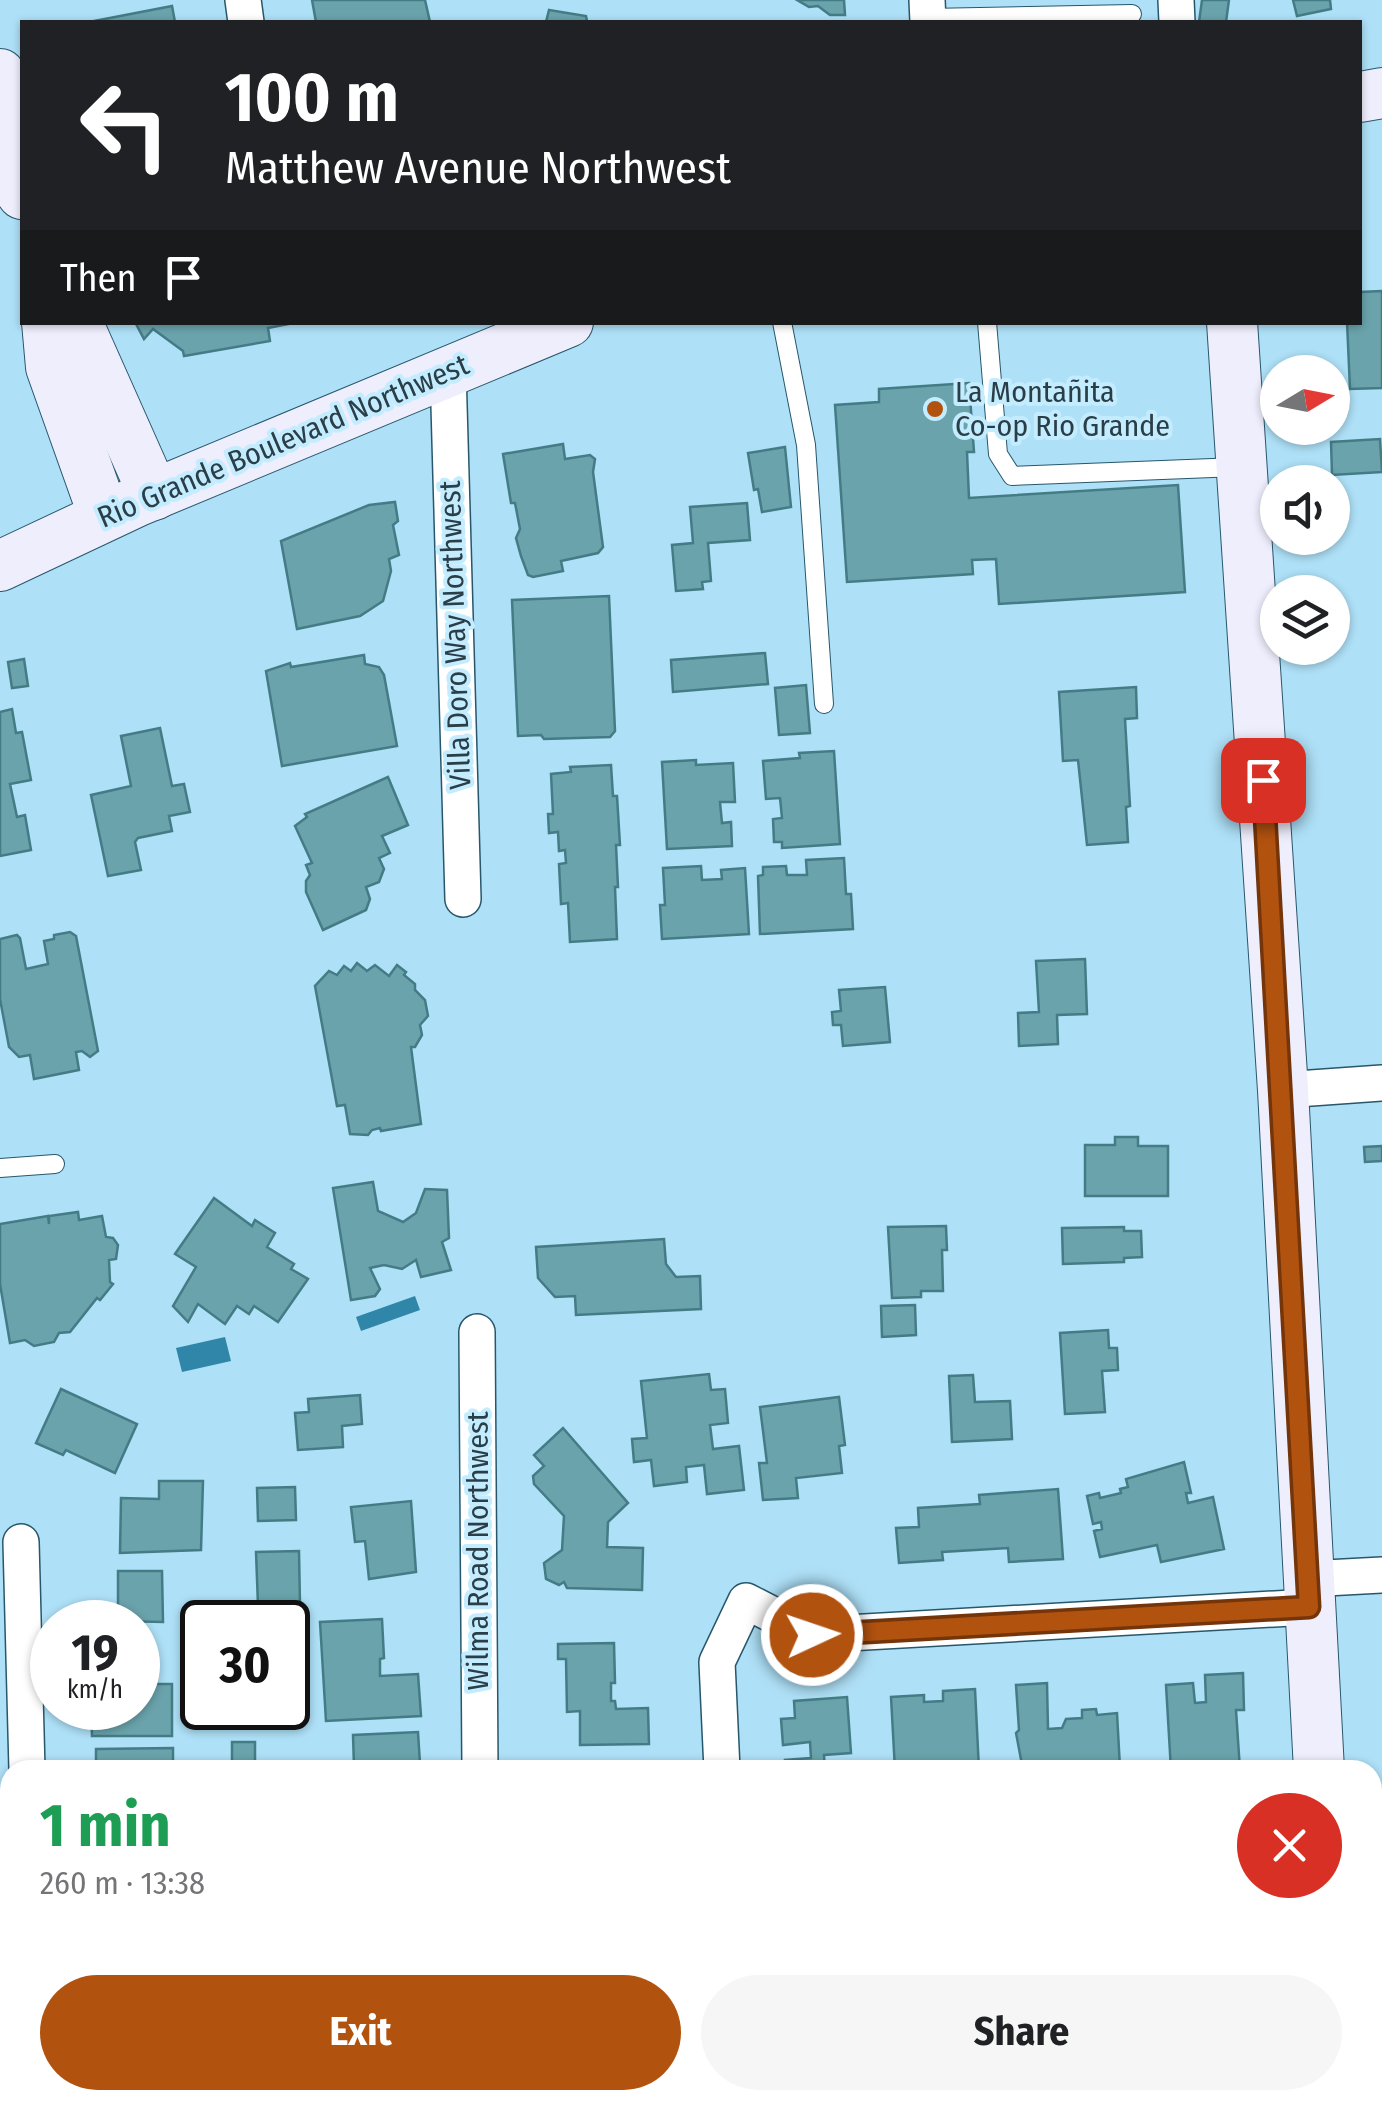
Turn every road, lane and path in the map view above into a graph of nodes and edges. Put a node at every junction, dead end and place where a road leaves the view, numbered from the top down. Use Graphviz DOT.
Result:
graph roads {
  1 [pos="927,13"];
  2 [pos="1132,14"];
  3 [pos="0,74"];
  4 [pos="20,183"];
  5 [pos="48,325"];
  6 [pos="78,325"];
  7 [pos="560,325"];
  8 [pos="783,325"];
  9 [pos="987,325"];
  10 [pos="1232,325"];
  11 [pos="448,370"];
  12 [pos="1244,466"];
  13 [pos="154,495"];
  14 [pos="104,516"];
  15 [pos="0,566"];
  16 [pos="824,704"];
  17 [pos="462,899"];
  18 [pos="1382,1083"];
  19 [pos="1282,1090"];
  20 [pos="55,1164"];
  21 [pos="0,1168"];
  22 [pos="477,1332"];
  23 [pos="21,1542"];
  24 [pos="1382,1575"];
  25 [pos="1308,1593"];
  26 [pos="27,1760"];
  27 [pos="480,1760"];
  28 [pos="722,1760"];
  29 [pos="1318,1760"];
  1 -- 2 [label="lane"];
  3 -- 4 [label="street"];
  5 -- 14 [label="street"];
  6 -- 13 [label="street"];
  7 -- 11 [label="street, Rio Grande Boulevard Northwest"];
  8 -- 16 [label="lane"];
  9 -- 12 [label="lane"];
  10 -- 12 [label="street"];
  11 -- 13 [label="street, Rio Grande Boulevard Northwest"];
  11 -- 17 [label="street, Villa Doro Way Northwest"];
  12 -- 19 [label="street"];
  13 -- 14 [label="street, Rio Grande Boulevard Northwest"];
  14 -- 15 [label="street, Rio Grande Boulevard Northwest"];
  18 -- 19 [label="street"];
  19 -- 25 [label="street"];
  20 -- 21 [label="lane"];
  22 -- 27 [label="street, Wilma Road Northwest"];
  23 -- 26 [label="street"];
  24 -- 25 [label="street"];
  25 -- 28 [label="street"];
  25 -- 29 [label="street"];
}
